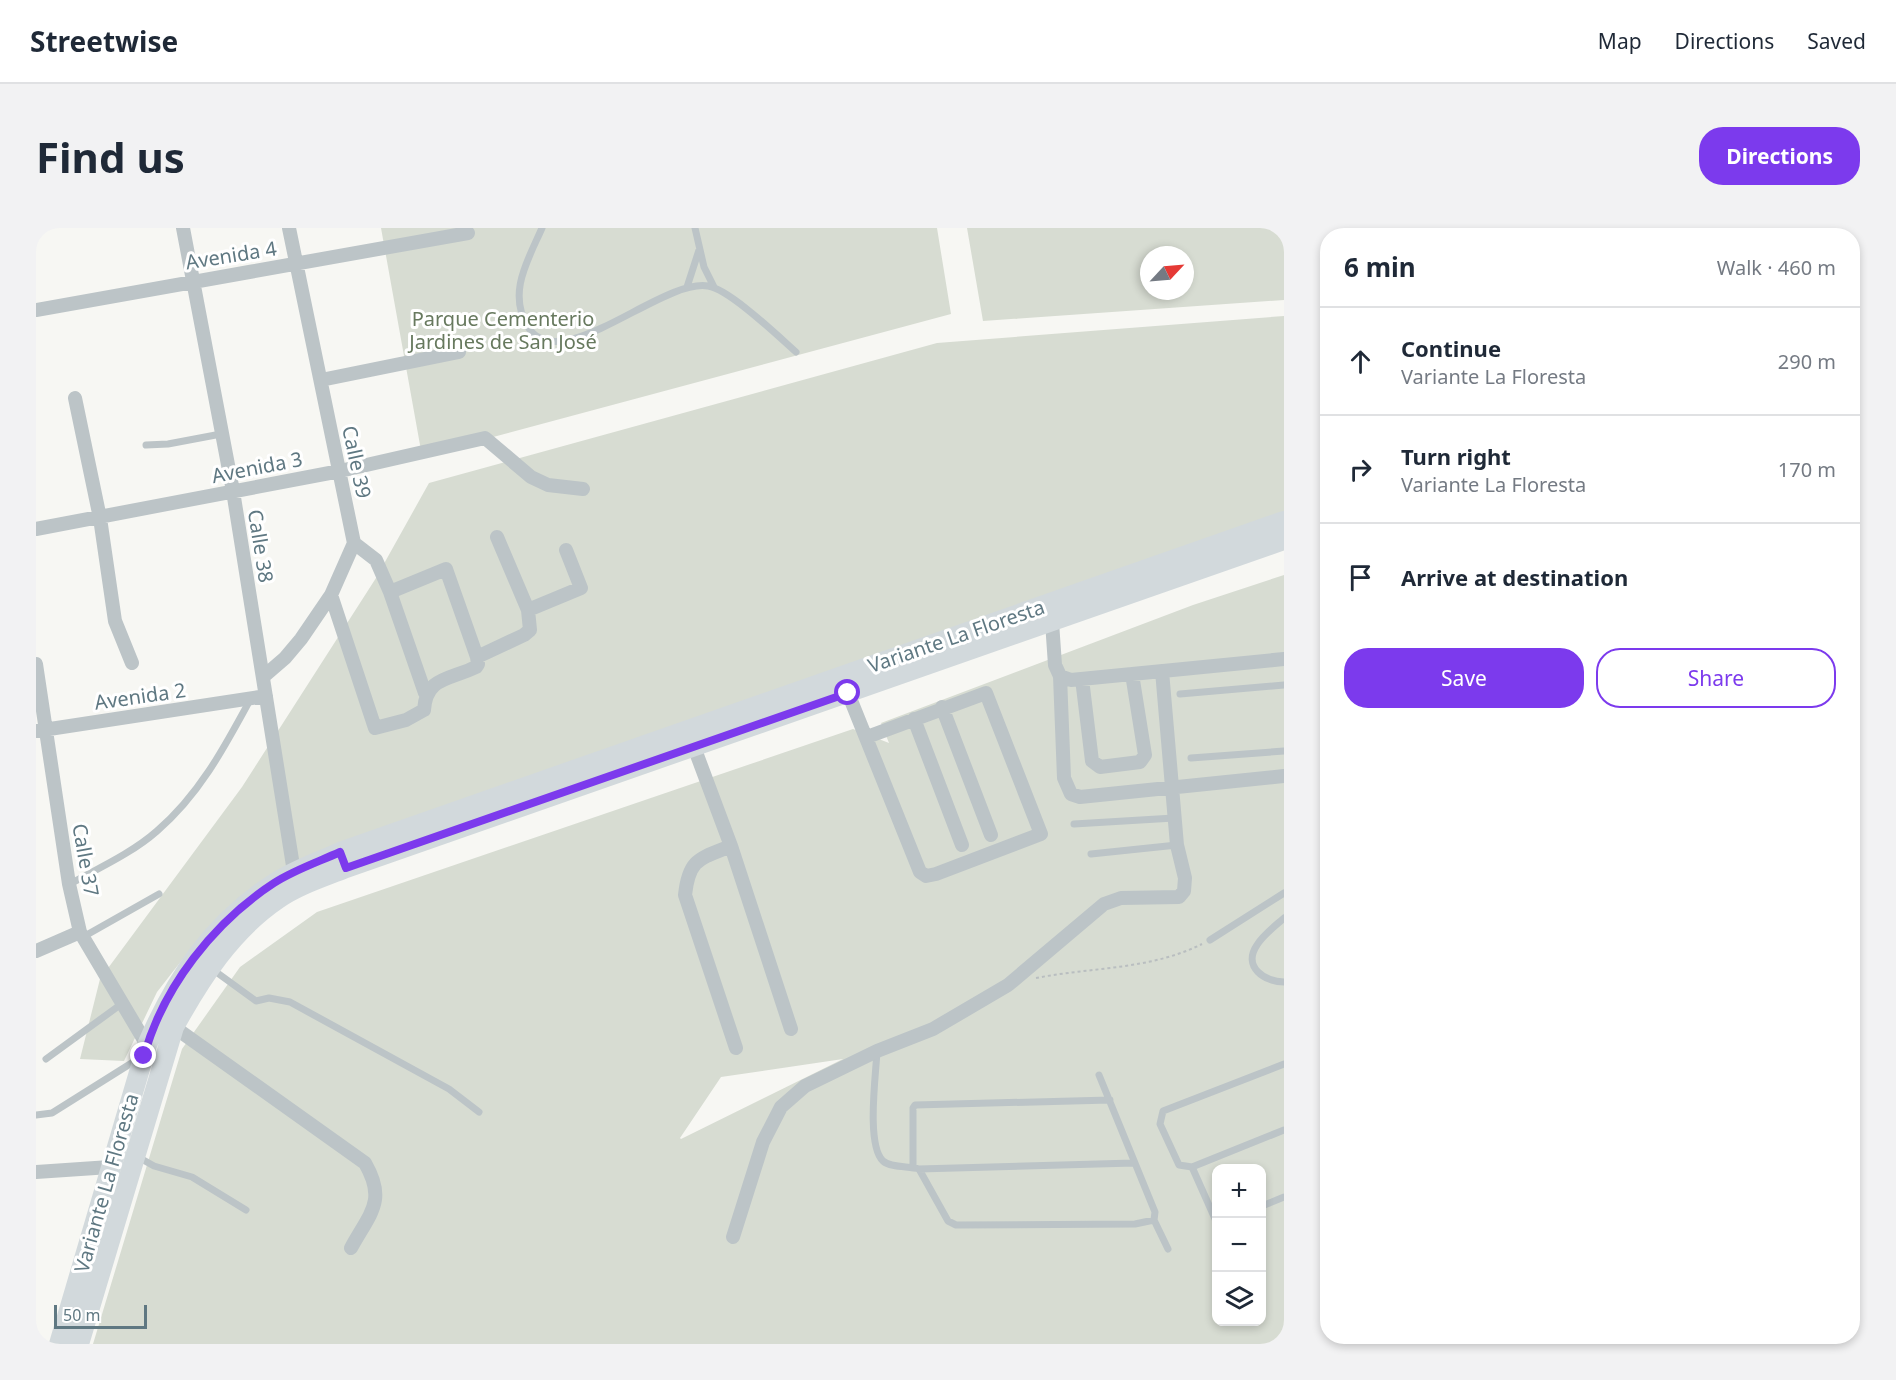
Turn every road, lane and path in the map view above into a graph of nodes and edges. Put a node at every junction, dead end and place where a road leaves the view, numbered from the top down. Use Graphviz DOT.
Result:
graph roads {
  1 [pos="183,228"];
  2 [pos="289,228"];
  3 [pos="542,228"];
  4 [pos="695,228"];
  5 [pos="468,232"];
  6 [pos="700,247"];
  7 [pos="296,265"];
  8 [pos="193,280"];
  9 [pos="687,287"];
  10 [pos="714,287"];
  11 [pos="36,310"];
  12 [pos="459,351"];
  13 [pos="796,352"];
  14 [pos="321,381"];
  15 [pos="75,398"];
  16 [pos="221,434"];
  17 [pos="146,445"];
  18 [pos="340,471"];
  19 [pos="583,489"];
  20 [pos="233,491"];
  21 [pos="100,518"];
  22 [pos="1284,521"];
  23 [pos="36,530"];
  24 [pos="497,537"];
  25 [pos="1284,540"];
  26 [pos="354,543"];
  27 [pos="566,550"];
  28 [pos="390,592"];
  29 [pos="331,595"];
  30 [pos="528,610"];
  31 [pos="1052,622"];
  32 [pos="477,657"];
  33 [pos="1284,658"];
  34 [pos="132,663"];
  35 [pos="36,664"];
  36 [pos="1162,671"];
  37 [pos="1132,674"];
  38 [pos="1060,676"];
  39 [pos="263,677"];
  40 [pos="1082,679"];
  41 [pos="1284,685"];
  42 [pos="838,690"];
  43 [pos="425,693"];
  44 [pos="1180,694"];
  45 [pos="266,696"];
  46 [pos="250,700"];
  47 [pos="942,707"];
  48 [pos="914,719"];
  49 [pos="41,731"];
  50 [pos="867,737"];
  51 [pos="694,747"];
  52 [pos="1284,751"];
  53 [pos="1191,758"];
  54 [pos="1284,776"];
  55 [pos="1172,787"];
  56 [pos="1174,818"];
  57 [pos="1074,824"];
  58 [pos="991,836"];
  59 [pos="962,845"];
  60 [pos="1177,845"];
  61 [pos="730,846"];
  62 [pos="1091,854"];
  63 [pos="343,860"];
  64 [pos="294,872"];
  65 [pos="69,884"];
  66 [pos="1284,893"];
  67 [pos="159,894"];
  68 [pos="1284,918"];
  69 [pos="82,935"];
  70 [pos="1210,940"];
  71 [pos="36,951"];
  72 [pos="210,968"];
  73 [pos="1284,982"];
  74 [pos="1008,985"];
  75 [pos="120,1005"];
  76 [pos="174,1028"];
  77 [pos="791,1029"];
  78 [pos="736,1048"];
  79 [pos="145,1050"];
  80 [pos="877,1051"];
  81 [pos="46,1059"];
  82 [pos="1284,1064"];
  83 [pos="1099,1075"];
  84 [pos="1110,1100"];
  85 [pos="479,1112"];
  86 [pos="36,1115"];
  87 [pos="1284,1130"];
  88 [pos="135,1156"];
  89 [pos="1134,1163"];
  90 [pos="110,1167"];
  91 [pos="1192,1167"];
  92 [pos="916,1168"];
  93 [pos="36,1172"];
  94 [pos="1284,1197"];
  95 [pos="1266,1204"];
  96 [pos="246,1210"];
  97 [pos="1215,1218"];
  98 [pos="1154,1220"];
  99 [pos="733,1237"];
  100 [pos="351,1248"];
  101 [pos="1167,1249"];
  102 [pos="59,1344"];
  103 [pos="79,1344"];
  1 -- 8 [label="street, Calle 38"];
  2 -- 7 [label="street, Calle 39"];
  3 -- 9 [label="lane"];
  4 -- 6 [label="lane"];
  5 -- 7 [label="street, Avenida 4"];
  6 -- 9 [label="lane"];
  6 -- 10 [label="lane"];
  7 -- 8 [label="street, Avenida 4"];
  7 -- 14 [label="street, Calle 39"];
  8 -- 11 [label="street, Avenida 4"];
  8 -- 16 [label="street, Calle 38"];
  9 -- 10 [label="lane"];
  10 -- 13 [label="lane"];
  12 -- 14 [label="street"];
  14 -- 18 [label="street, Calle 39"];
  15 -- 21 [label="street"];
  16 -- 17 [label="lane"];
  16 -- 20 [label="street, Calle 38"];
  18 -- 19 [label="street, Avenida 3"];
  18 -- 20 [label="street, Avenida 3"];
  18 -- 26 [label="street, Calle 39"];
  20 -- 21 [label="street, Avenida 3"];
  20 -- 39 [label="street, Calle 38"];
  21 -- 23 [label="street, Avenida 3"];
  21 -- 34 [label="street"];
  22 -- 42 [label="main road, Variante La Floresta"];
  24 -- 30 [label="street"];
  25 -- 31 [label="main road, Variante La Floresta"];
  26 -- 28 [label="street"];
  26 -- 29 [label="street"];
  27 -- 30 [label="street"];
  28 -- 32 [label="street"];
  28 -- 43 [label="street"];
  29 -- 39 [label="street"];
  29 -- 43 [label="street"];
  30 -- 32 [label="street"];
  31 -- 38 [label="street"];
  31 -- 42 [label="main road, Variante La Floresta"];
  32 -- 43 [label="street"];
  33 -- 36 [label="street"];
  35 -- 49 [label="street, Calle 37"];
  36 -- 37 [label="street"];
  36 -- 55 [label="street"];
  37 -- 40 [label="street"];
  37 -- 40 [label="street"];
  38 -- 40 [label="street"];
  38 -- 55 [label="street"];
  39 -- 45 [label="street, Calle 38"];
  41 -- 44 [label="lane"];
  42 -- 50 [label="street"];
  42 -- 51 [label="main road, Variante La Floresta"];
  42 -- 63 [label="main road, Variante La Floresta"];
  45 -- 46 [label="street"];
  45 -- 64 [label="street, Calle 38"];
  46 -- 49 [label="street, Avenida 2"];
  46 -- 65 [label="lane"];
  47 -- 48 [label="street"];
  47 -- 50 [label="street"];
  47 -- 58 [label="street"];
  48 -- 50 [label="street"];
  48 -- 59 [label="street"];
  49 -- 65 [label="street, Calle 37"];
  51 -- 61 [label="street"];
  51 -- 63 [label="main road, Variante La Floresta"];
  52 -- 53 [label="lane"];
  54 -- 55 [label="street"];
  55 -- 56 [label="street"];
  56 -- 57 [label="lane"];
  56 -- 60 [label="street"];
  60 -- 62 [label="lane"];
  60 -- 74 [label="street"];
  61 -- 77 [label="street"];
  61 -- 78 [label="street"];
  63 -- 64 [label="main road, Variante La Floresta"];
  63 -- 72 [label="main road, Variante La Floresta"];
  64 -- 79 [label="main road, Variante La Floresta"];
  65 -- 69 [label="street, Calle 37"];
  66 -- 70 [label="lane"];
  67 -- 69 [label="lane"];
  68 -- 73 [label="lane"];
  69 -- 71 [label="street"];
  69 -- 75 [label="street, Calle 37"];
  70 -- 74 [label="path"];
  72 -- 76 [label="main road, Variante La Floresta"];
  72 -- 85 [label="lane"];
  74 -- 80 [label="street"];
  75 -- 79 [label="street, Calle 37"];
  75 -- 81 [label="lane"];
  76 -- 88 [label="main road, Variante La Floresta"];
  76 -- 100 [label="street"];
  79 -- 86 [label="lane"];
  79 -- 90 [label="main road, Variante La Floresta"];
  80 -- 92 [label="lane"];
  80 -- 99 [label="street"];
  82 -- 91 [label="lane"];
  83 -- 84 [label="lane"];
  84 -- 89 [label="lane"];
  84 -- 92 [label="lane"];
  87 -- 91 [label="lane"];
  88 -- 96 [label="lane"];
  88 -- 103 [label="main road, Variante La Floresta"];
  89 -- 92 [label="lane"];
  89 -- 98 [label="lane"];
  90 -- 93 [label="street"];
  90 -- 102 [label="main road, Variante La Floresta"];
  91 -- 97 [label="lane"];
  92 -- 98 [label="lane"];
  94 -- 95 [label="lane"];
  98 -- 101 [label="lane"];
}
